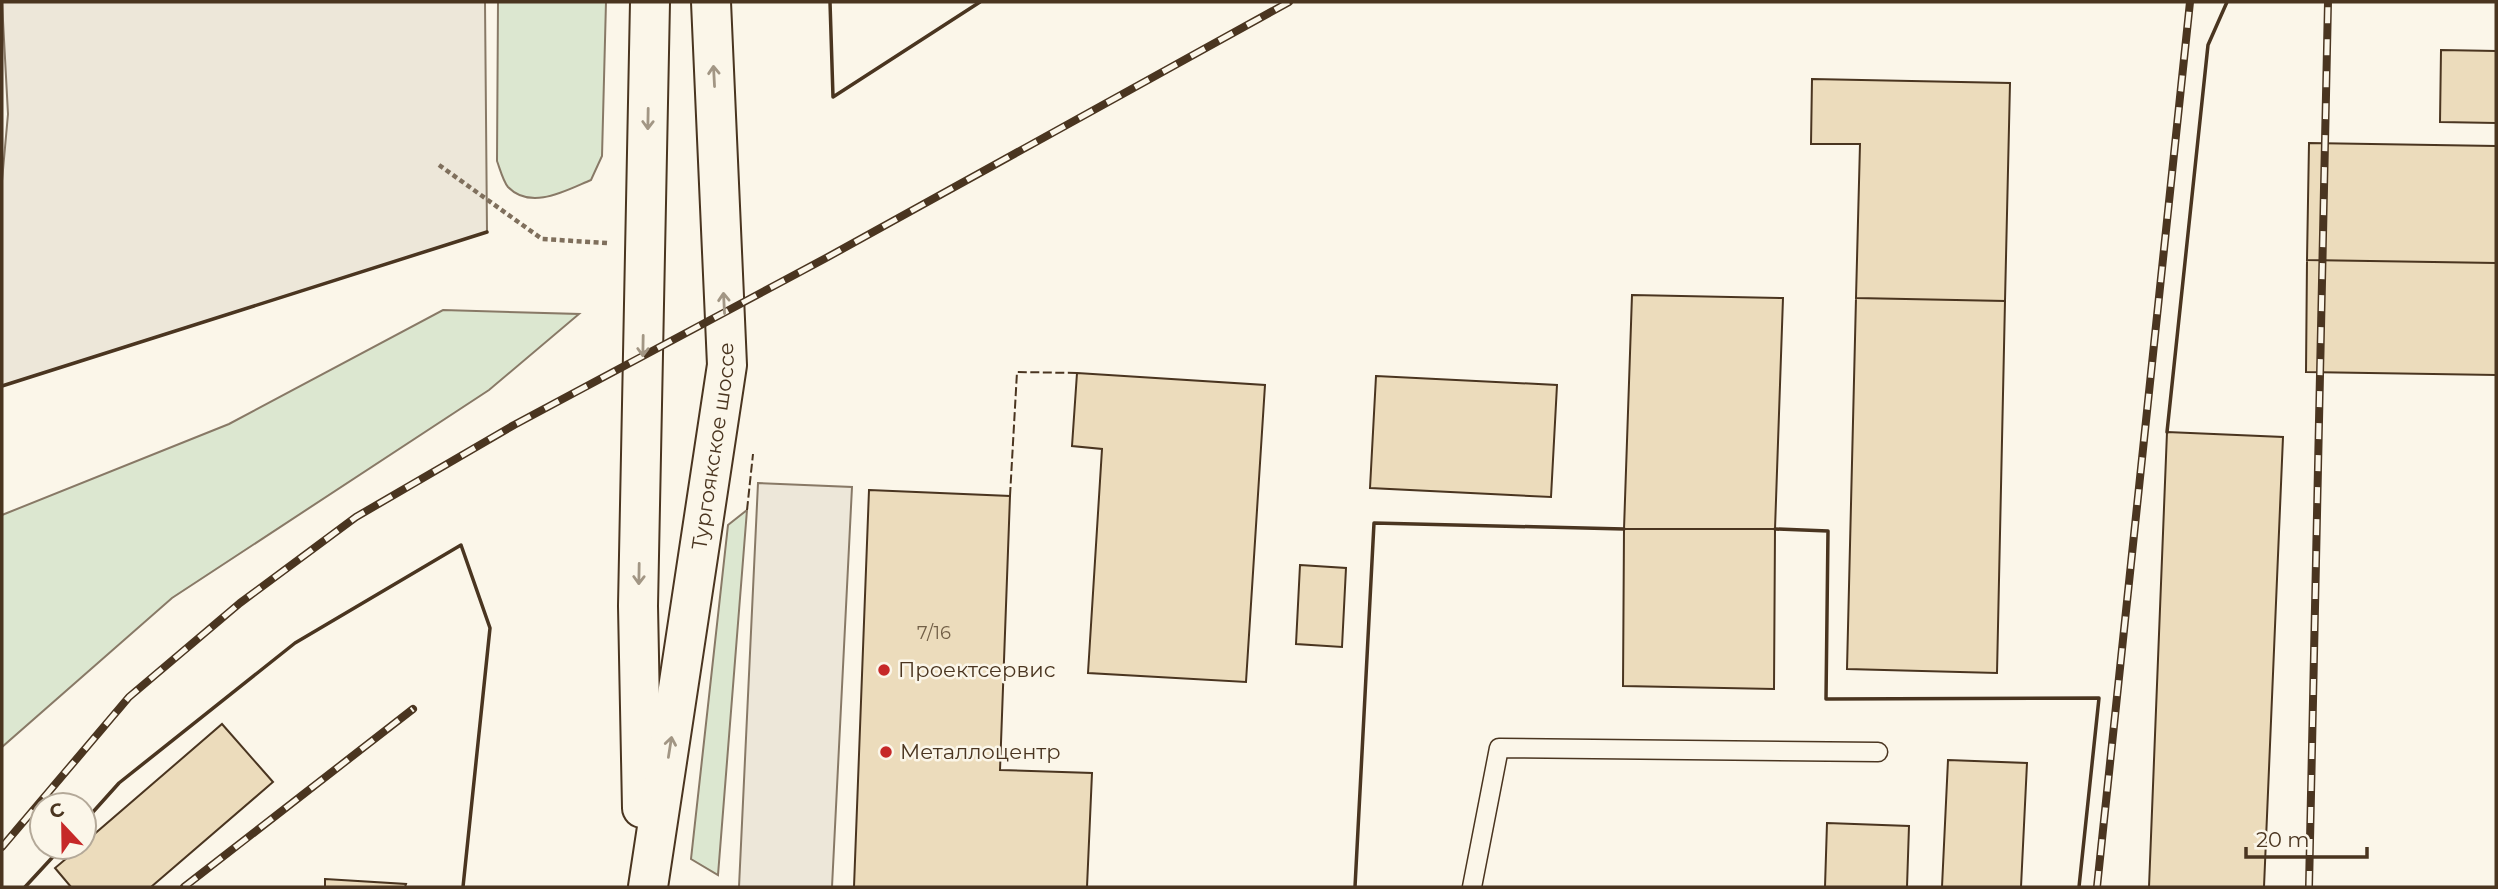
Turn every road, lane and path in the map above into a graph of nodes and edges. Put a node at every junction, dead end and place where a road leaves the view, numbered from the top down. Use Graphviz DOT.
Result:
graph roads {
  1 [pos="650,2"];
  2 [pos="711,2"];
  3 [pos="439,165"];
  4 [pos="645,245"];
  5 [pos="1878,752"];
  6 [pos="646,887"];
  7 [pos="1472,887"];
  1 -- 4 [label="main road, Тургоякское шоссе, one-way"];
  6 -- 2 [label="main road, Тургоякское шоссе, one-way"];
  3 -- 4 [label="path"];
  4 -- 6 [label="main road, Тургоякское шоссе, one-way"];
  5 -- 7 [label="lane"];
}
